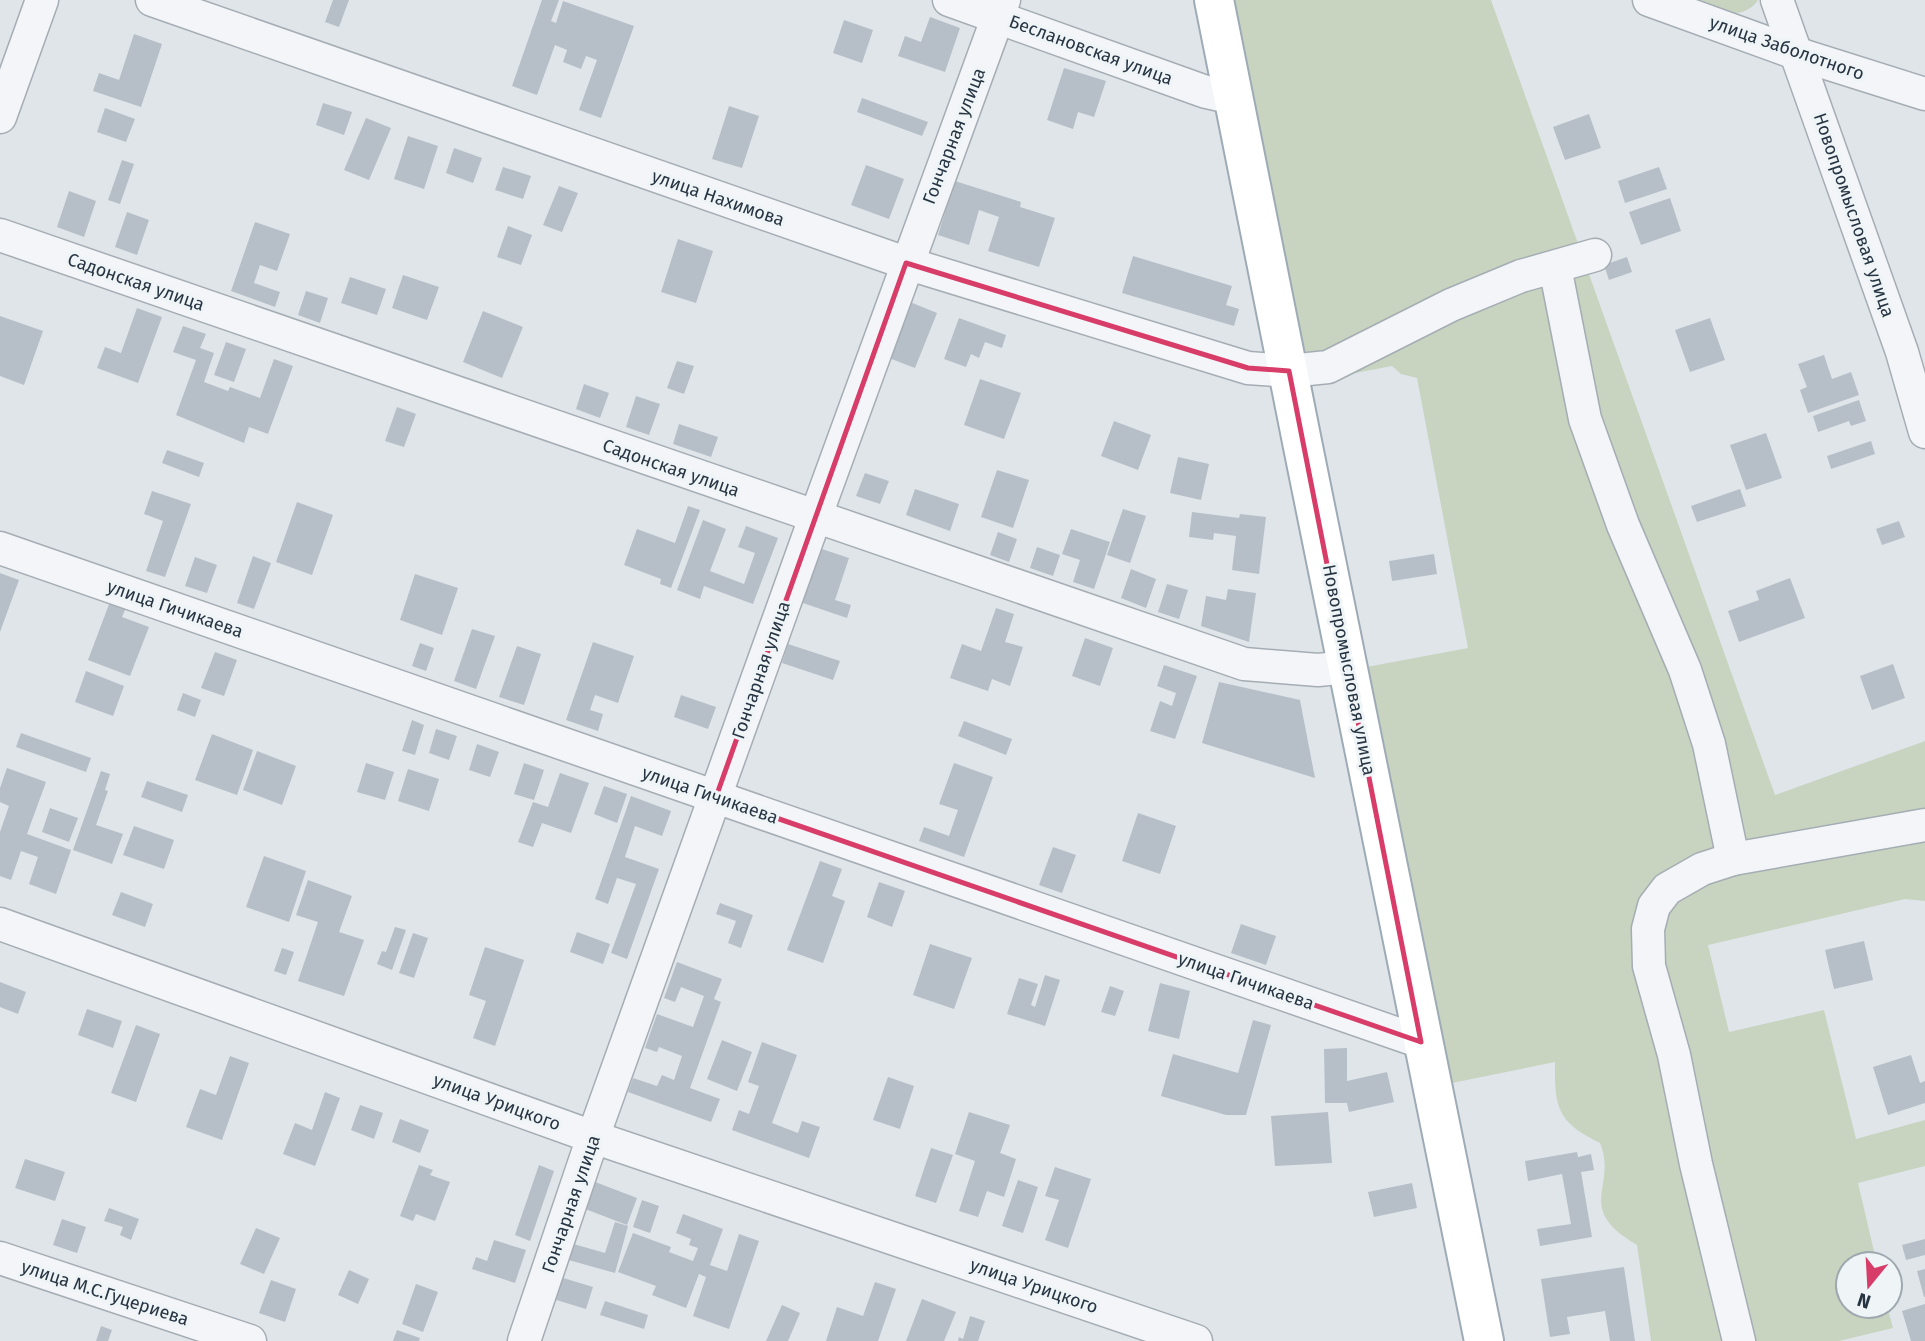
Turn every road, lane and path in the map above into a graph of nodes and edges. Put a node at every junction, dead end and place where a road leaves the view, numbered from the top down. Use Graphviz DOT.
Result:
graph roads {
  1 [pos="42,0"];
  2 [pos="152,0"];
  3 [pos="949,0"];
  4 [pos="1214,0"];
  5 [pos="1649,0"];
  6 [pos="1777,0"];
  7 [pos="1001,9"];
  8 [pos="1798,54"];
  9 [pos="1925,94"];
  10 [pos="1233,98"];
  11 [pos="0,117"];
  12 [pos="0,235"];
  13 [pos="1595,255"];
  14 [pos="906,264"];
  15 [pos="1555,267"];
  16 [pos="1289,371"];
  17 [pos="1925,432"];
  18 [pos="815,518"];
  19 [pos="0,548"];
  20 [pos="1349,667"];
  21 [pos="716,797"];
  22 [pos="1925,825"];
  23 [pos="1733,859"];
  24 [pos="0,924"];
  25 [pos="1421,1042"];
  26 [pos="593,1137"];
  27 [pos="0,1258"];
  28 [pos="250,1341"];
  29 [pos="524,1341"];
  30 [pos="1196,1341"];
  31 [pos="1483,1341"];
  32 [pos="1739,1341"];
  1 -- 11 [label="street"];
  2 -- 14 [label="street, улица Нахимова"];
  3 -- 7 [label="street, Беслановская улица"];
  4 -- 10 [label="main road, Новопромысловая улица"];
  5 -- 8 [label="street, улица Заболотного"];
  6 -- 8 [label="street, Новопромысловая улица"];
  7 -- 10 [label="street, Беслановская улица"];
  7 -- 14 [label="street, Гончарная улица"];
  8 -- 9 [label="street, улица Заболотного"];
  8 -- 17 [label="street, Новопромысловая улица"];
  10 -- 16 [label="main road, Новопромысловая улица"];
  12 -- 18 [label="street, Садонская улица"];
  13 -- 15 [label="street, улица Нахимова"];
  14 -- 16 [label="street, улица Нахимова"];
  14 -- 18 [label="street, Гончарная улица"];
  15 -- 16 [label="street, улица Нахимова"];
  15 -- 23 [label="street"];
  16 -- 20 [label="main road, Новопромысловая улица"];
  18 -- 20 [label="street, Садонская улица"];
  18 -- 21 [label="street, Гончарная улица"];
  19 -- 21 [label="street, улица Гичикаева"];
  20 -- 25 [label="main road, Новопромысловая улица"];
  21 -- 25 [label="street, улица Гичикаева"];
  21 -- 26 [label="street, Гончарная улица"];
  22 -- 23 [label="street"];
  23 -- 32 [label="street"];
  24 -- 26 [label="street, улица Урицкого"];
  25 -- 31 [label="main road, Новопромысловая улица"];
  26 -- 29 [label="street, Гончарная улица"];
  26 -- 30 [label="street, улица Урицкого"];
  27 -- 28 [label="street, улица М.С.Гуцериева"];
}
